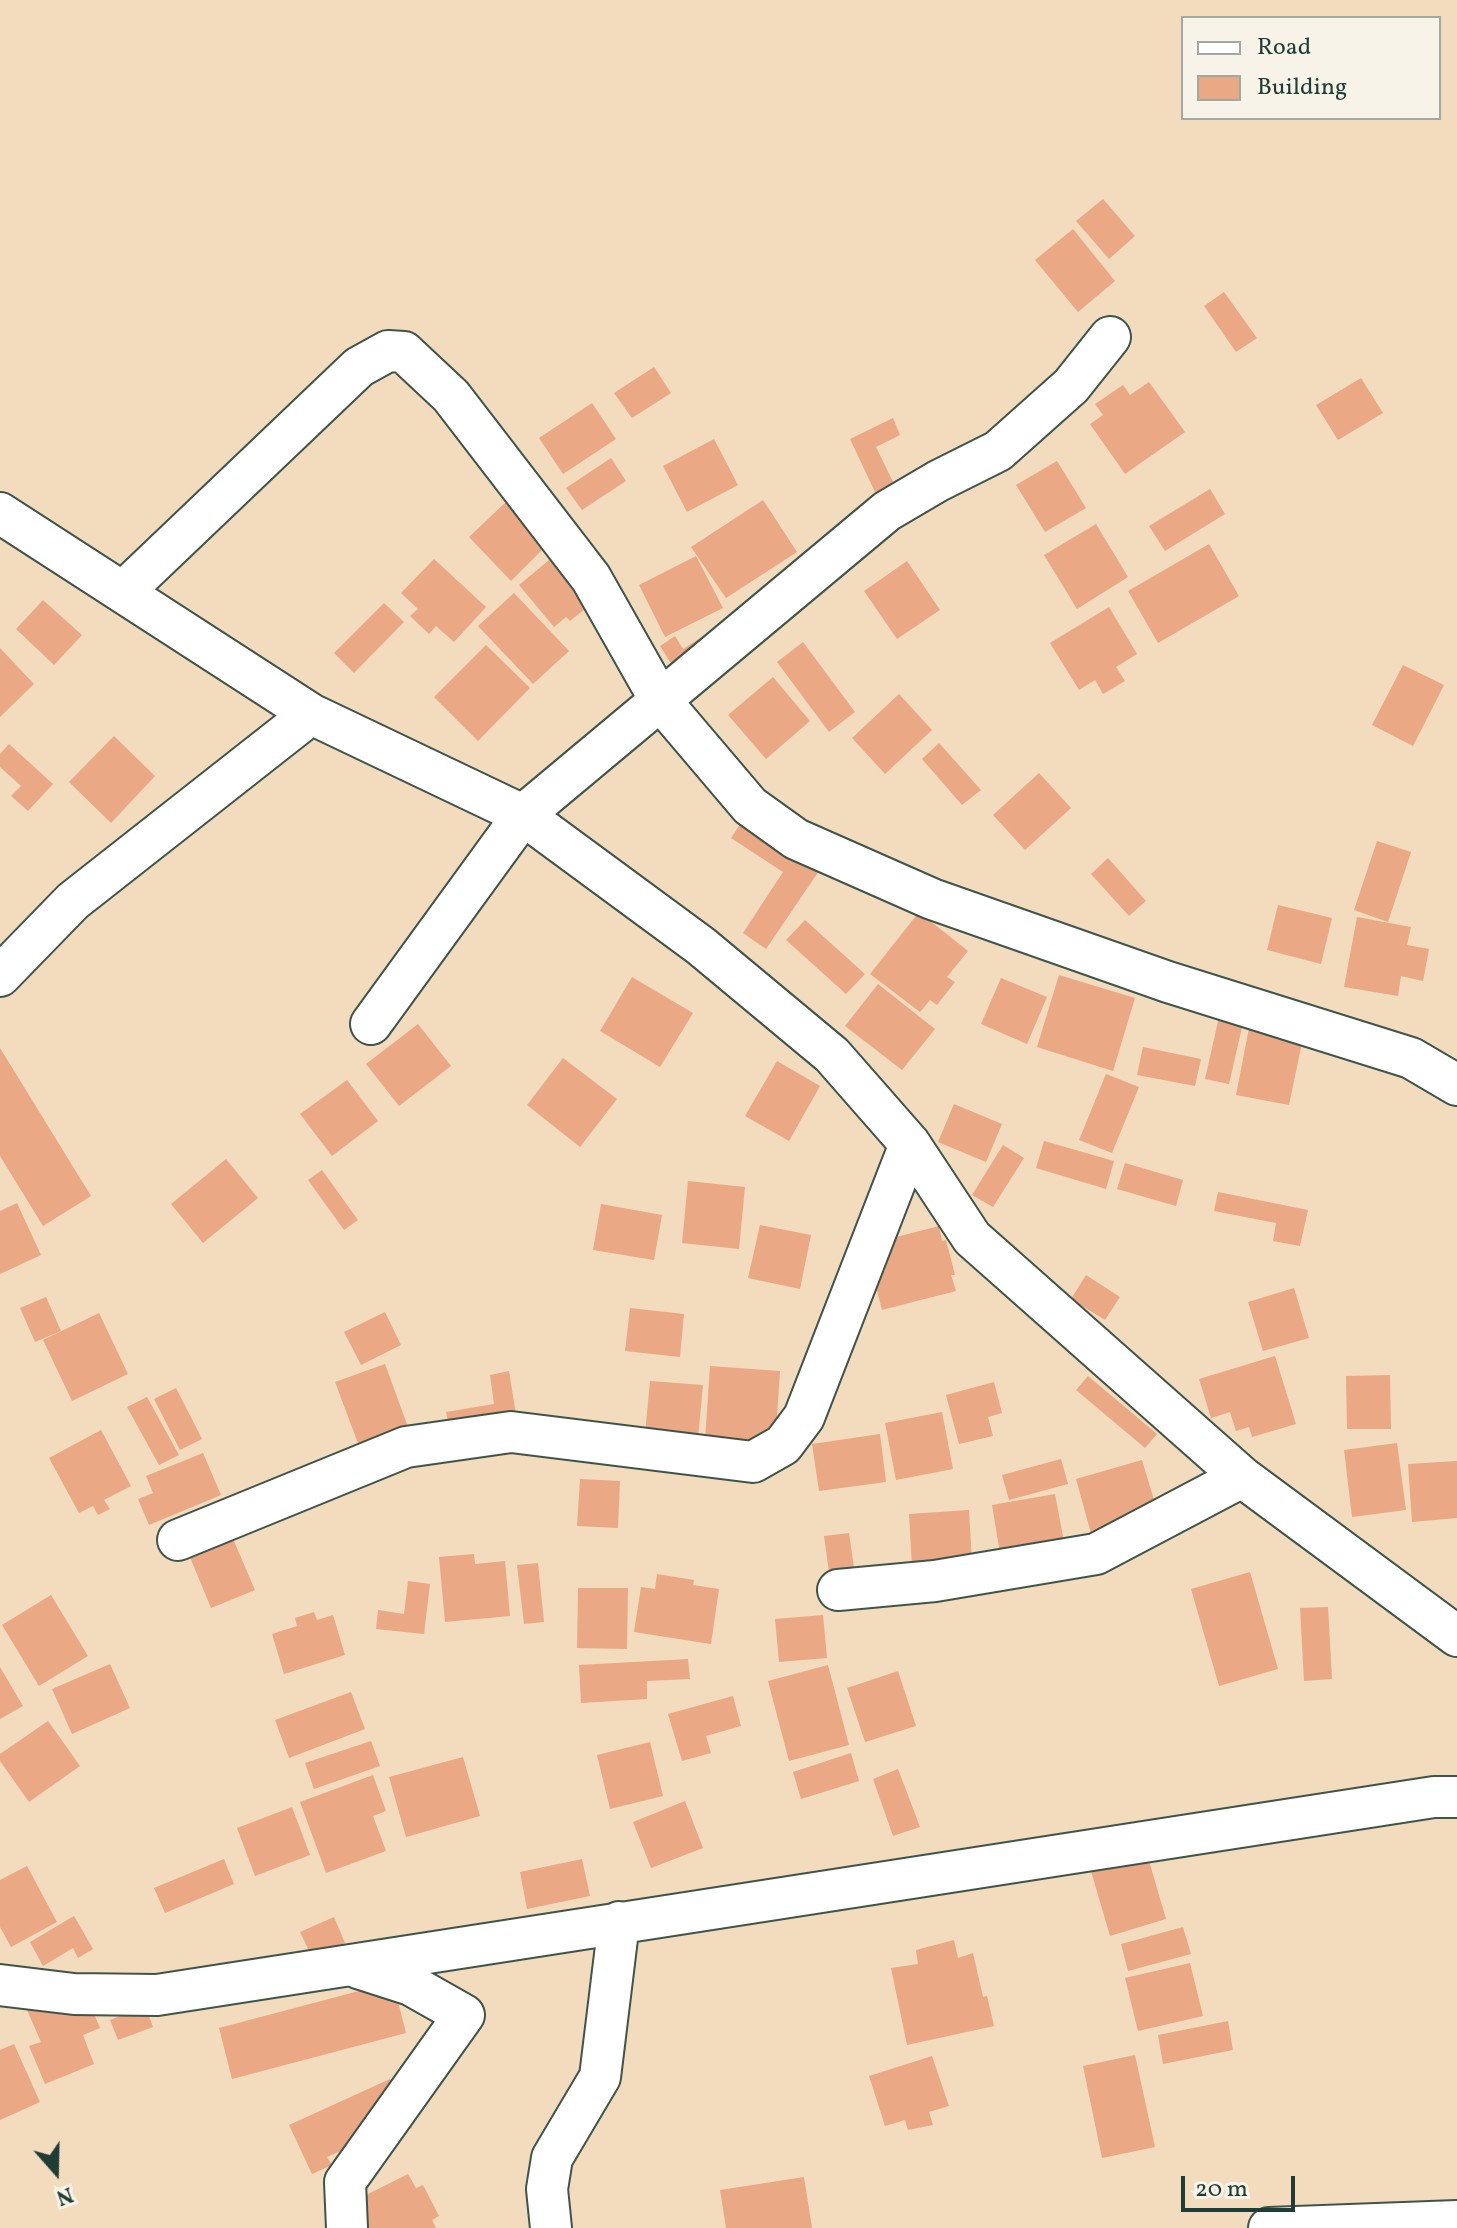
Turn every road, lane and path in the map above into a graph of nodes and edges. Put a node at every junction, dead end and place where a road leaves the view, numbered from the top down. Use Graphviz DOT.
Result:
graph roads {
  1 [pos="1110,337"];
  2 [pos="0,513"];
  3 [pos="124,591"];
  4 [pos="660,700"];
  5 [pos="311,714"];
  6 [pos="523,815"];
  7 [pos="0,976"];
  8 [pos="371,1024"];
  9 [pos="1457,1085"];
  10 [pos="910,1144"];
  11 [pos="1242,1477"];
  12 [pos="178,1540"];
  13 [pos="838,1590"];
  14 [pos="1457,1636"];
  15 [pos="1457,1797"];
  16 [pos="619,1922"];
  17 [pos="351,1965"];
  18 [pos="0,1985"];
  19 [pos="1457,2221"];
  20 [pos="347,2228"];
  21 [pos="551,2228"];
  22 [pos="1269,2228"];
  1 -- 4 [label="street"];
  2 -- 3 [label="street"];
  3 -- 4 [label="street"];
  3 -- 5 [label="street"];
  4 -- 6 [label="street"];
  4 -- 9 [label="street"];
  5 -- 6 [label="street"];
  5 -- 7 [label="street"];
  6 -- 8 [label="street"];
  6 -- 10 [label="street"];
  10 -- 11 [label="street"];
  10 -- 12 [label="street"];
  11 -- 13 [label="street"];
  11 -- 14 [label="street"];
  15 -- 16 [label="street"];
  16 -- 17 [label="street"];
  16 -- 21 [label="street"];
  17 -- 18 [label="street"];
  17 -- 20 [label="street"];
  19 -- 22 [label="street"];
}
